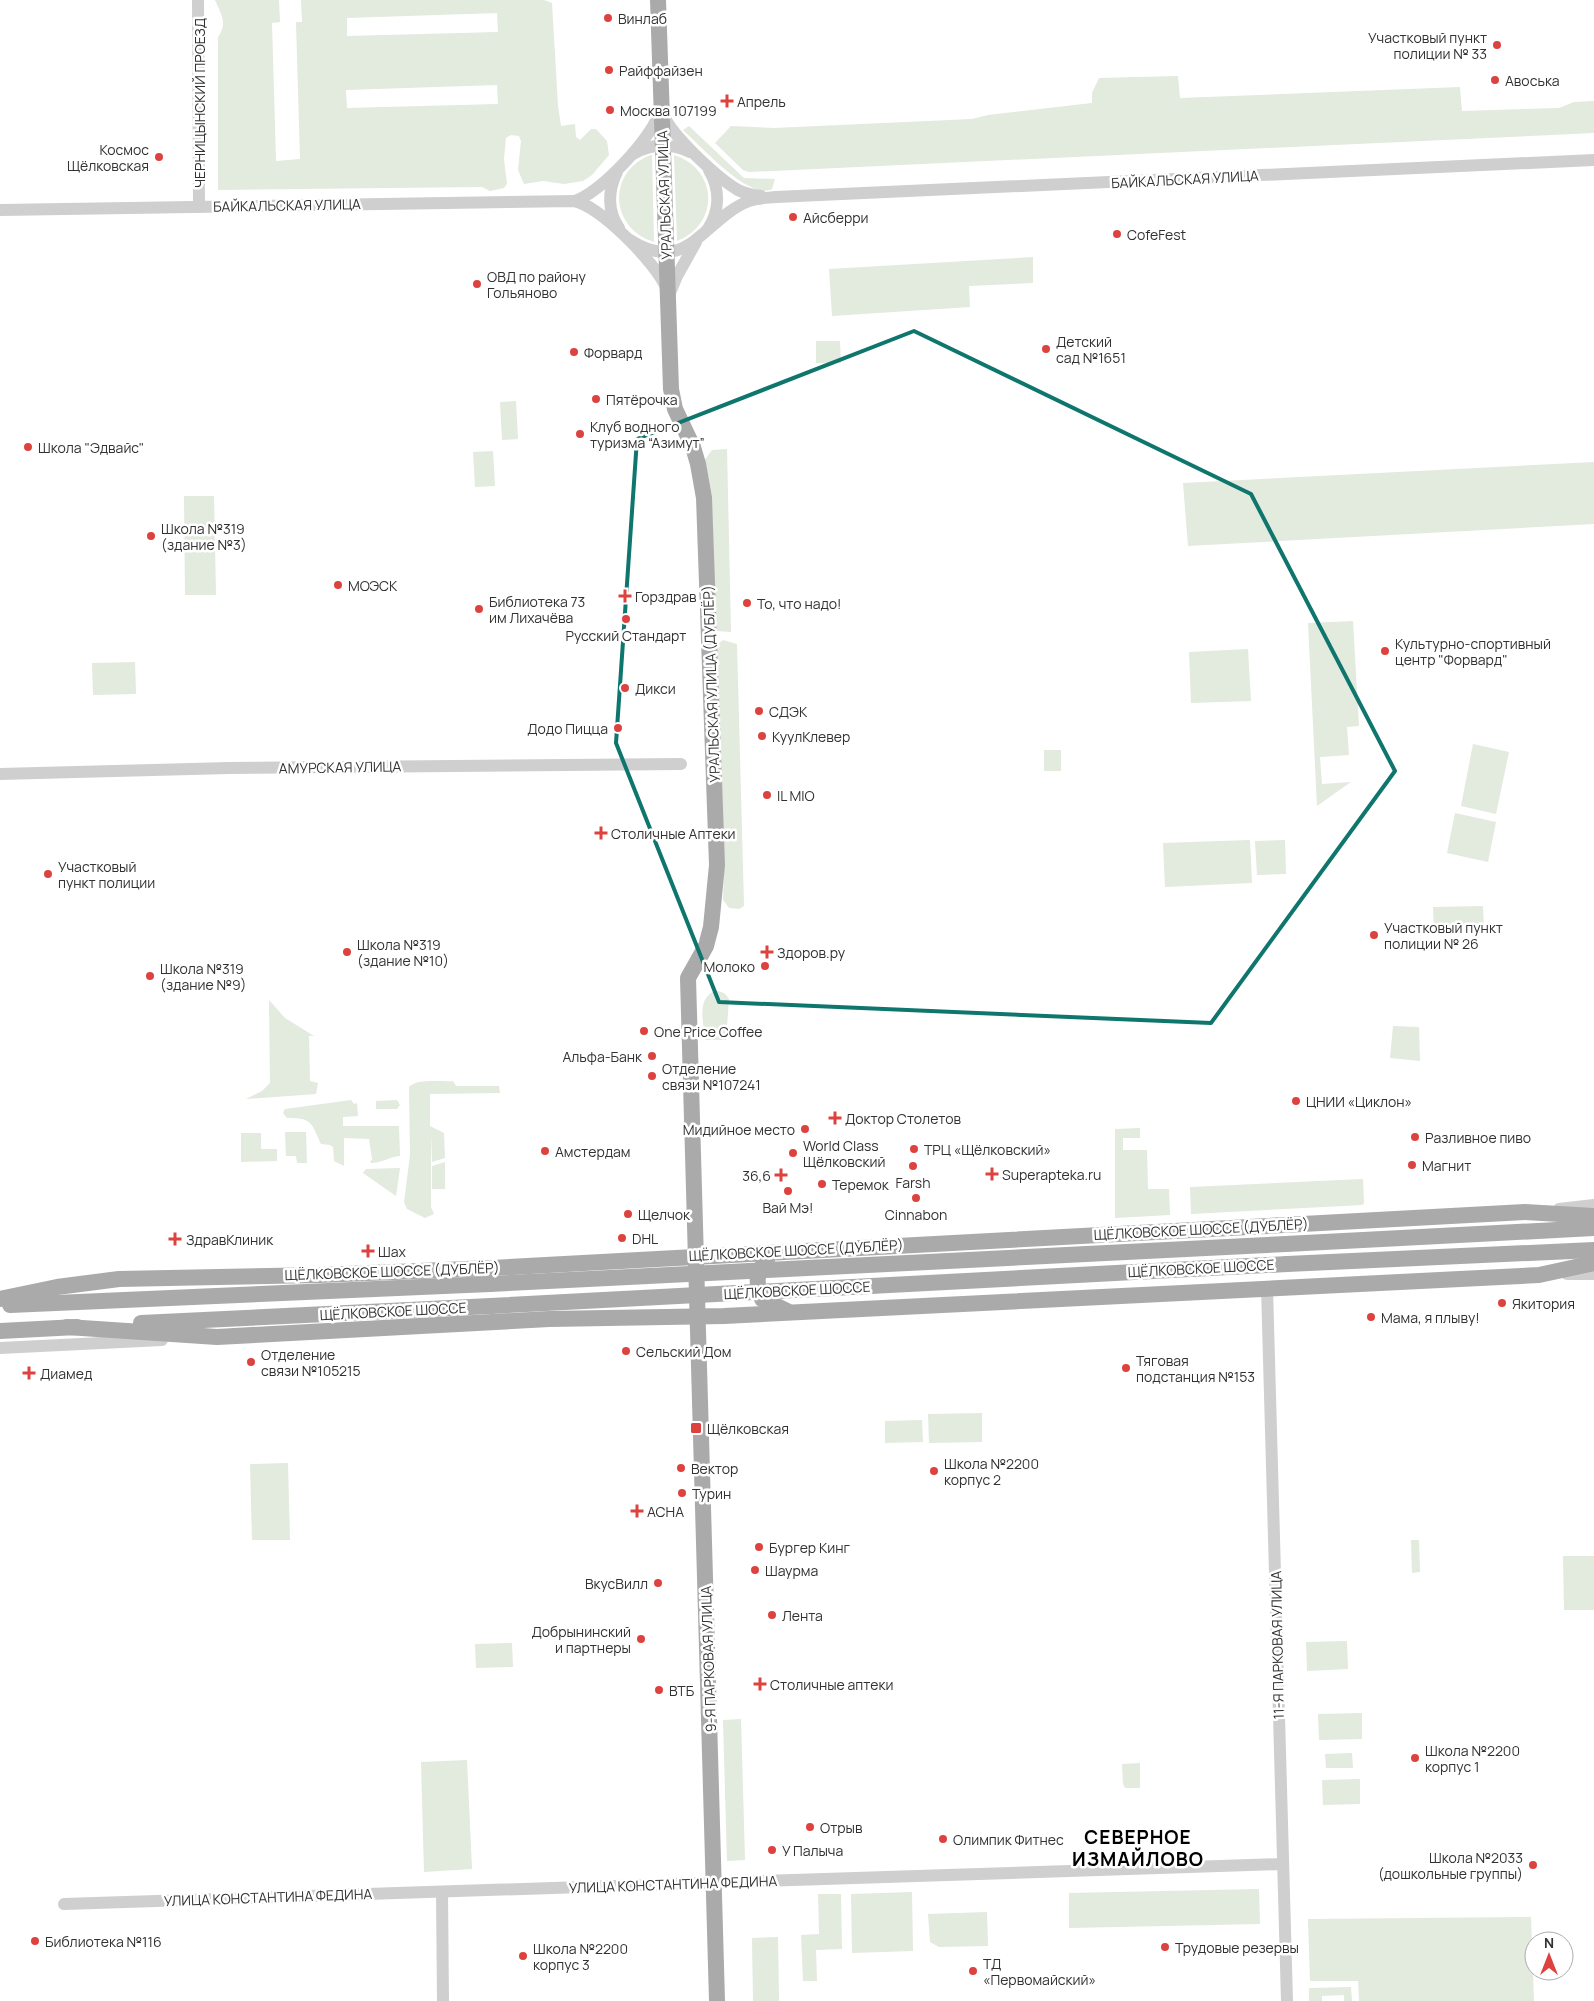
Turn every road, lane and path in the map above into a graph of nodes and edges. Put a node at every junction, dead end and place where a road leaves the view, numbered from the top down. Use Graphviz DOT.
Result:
graph roads {
  1 [pos="198,0"];
  2 [pos="658,0"];
  3 [pos="661,108"];
  4 [pos="662,144"];
  5 [pos="1594,160"];
  6 [pos="704,163"];
  7 [pos="621,166"];
  8 [pos="776,197"];
  9 [pos="574,200"];
  10 [pos="200,207"];
  11 [pos="0,210"];
  12 [pos="627,238"];
  13 [pos="699,239"];
  14 [pos="667,252"];
  15 [pos="669,303"];
  16 [pos="672,389"];
  17 [pos="681,764"];
  18 [pos="0,774"];
  19 [pos="1594,1205"];
  20 [pos="1525,1212"];
  21 [pos="1594,1216"];
  22 [pos="1594,1228"];
  23 [pos="1594,1250"];
  24 [pos="785,1252"];
  25 [pos="697,1255"];
  26 [pos="1594,1263"];
  27 [pos="1594,1274"];
  28 [pos="1539,1276"];
  29 [pos="1267,1288"];
  30 [pos="0,1299"];
  31 [pos="0,1306"];
  32 [pos="791,1312"];
  33 [pos="698,1317"];
  34 [pos="67,1327"];
  35 [pos="0,1330"];
  36 [pos="217,1337"];
  37 [pos="0,1348"];
  38 [pos="1282,1864"];
  39 [pos="714,1883"];
  40 [pos="442,1892"];
  41 [pos="64,1904"];
  42 [pos="443,2001"];
  43 [pos="717,2001"];
  44 [pos="1287,2001"];
  1 -- 10 [label="street, ЧЕРНИЦЫНСКИЙ ПРОЕЗД"];
  2 -- 3 [label="main road, УРАЛЬСКАЯ УЛИЦА"];
  3 -- 4 [label="main road, УРАЛЬСКАЯ УЛИЦА"];
  3 -- 6 [label="street"];
  3 -- 7 [label="street"];
  4 -- 6 [label="street"];
  4 -- 7 [label="street"];
  4 -- 14 [label="main road, УРАЛЬСКАЯ УЛИЦА"];
  5 -- 8 [label="street, БАЙКАЛЬСКАЯ УЛИЦА"];
  6 -- 8 [label="street"];
  6 -- 13 [label="street"];
  7 -- 9 [label="street"];
  7 -- 12 [label="street"];
  8 -- 13 [label="street"];
  9 -- 10 [label="street, БАЙКАЛЬСКАЯ УЛИЦА"];
  9 -- 12 [label="street"];
  10 -- 11 [label="street, БАЙКАЛЬСКАЯ УЛИЦА"];
  12 -- 14 [label="street"];
  12 -- 15 [label="street"];
  13 -- 14 [label="street"];
  13 -- 15 [label="street"];
  14 -- 15 [label="main road, УРАЛЬСКАЯ УЛИЦА"];
  15 -- 16 [label="main road, УРАЛЬСКАЯ УЛИЦА"];
  16 -- 25 [label="main road, УРАЛЬСКАЯ УЛИЦА (ДУБЛЁР)"];
  17 -- 18 [label="street, АМУРСКАЯ УЛИЦА"];
  19 -- 20 [label="street, ЩЁЛКОВСКОЕ ШОССЕ (ДУБЛЁР)"];
  20 -- 21 [label="main road"];
  20 -- 24 [label="main road, ЩЁЛКОВСКОЕ ШОССЕ (ДУБЛЁР)"];
  22 -- 31 [label="main road, ЩЁЛКОВСКОЕ ШОССЕ, bridge"];
  23 -- 34 [label="main road, ЩЁЛКОВСКОЕ ШОССЕ, bridge"];
  24 -- 25 [label="main road, ЩЁЛКОВСКОЕ ШОССЕ (ДУБЛЁР)"];
  24 -- 32 [label="main road"];
  25 -- 30 [label="main road, ЩЁЛКОВСКОЕ ШОССЕ (ДУБЛЁР)"];
  25 -- 33 [label="main road"];
  26 -- 28 [label="main road"];
  27 -- 28 [label="street"];
  28 -- 29 [label="main road"];
  29 -- 32 [label="main road"];
  29 -- 38 [label="street, 11-Я ПАРКОВАЯ УЛИЦА"];
  32 -- 33 [label="main road"];
  33 -- 36 [label="main road"];
  33 -- 39 [label="main road, 9-Я ПАРКОВАЯ УЛИЦА"];
  34 -- 35 [label="main road, ЩЁЛКОВСКОЕ ШОССЕ"];
  34 -- 36 [label="main road"];
  36 -- 37 [label="street"];
  38 -- 39 [label="street, УЛИЦА КОНСТАНТИНА ФЕДИНА"];
  38 -- 44 [label="street, 11-Я ПАРКОВАЯ УЛИЦА"];
  39 -- 40 [label="street, УЛИЦА КОНСТАНТИНА ФЕДИНА"];
  39 -- 43 [label="main road, 9-Я ПАРКОВАЯ УЛИЦА"];
  40 -- 41 [label="street, УЛИЦА КОНСТАНТИНА ФЕДИНА"];
  40 -- 42 [label="street"];
}
